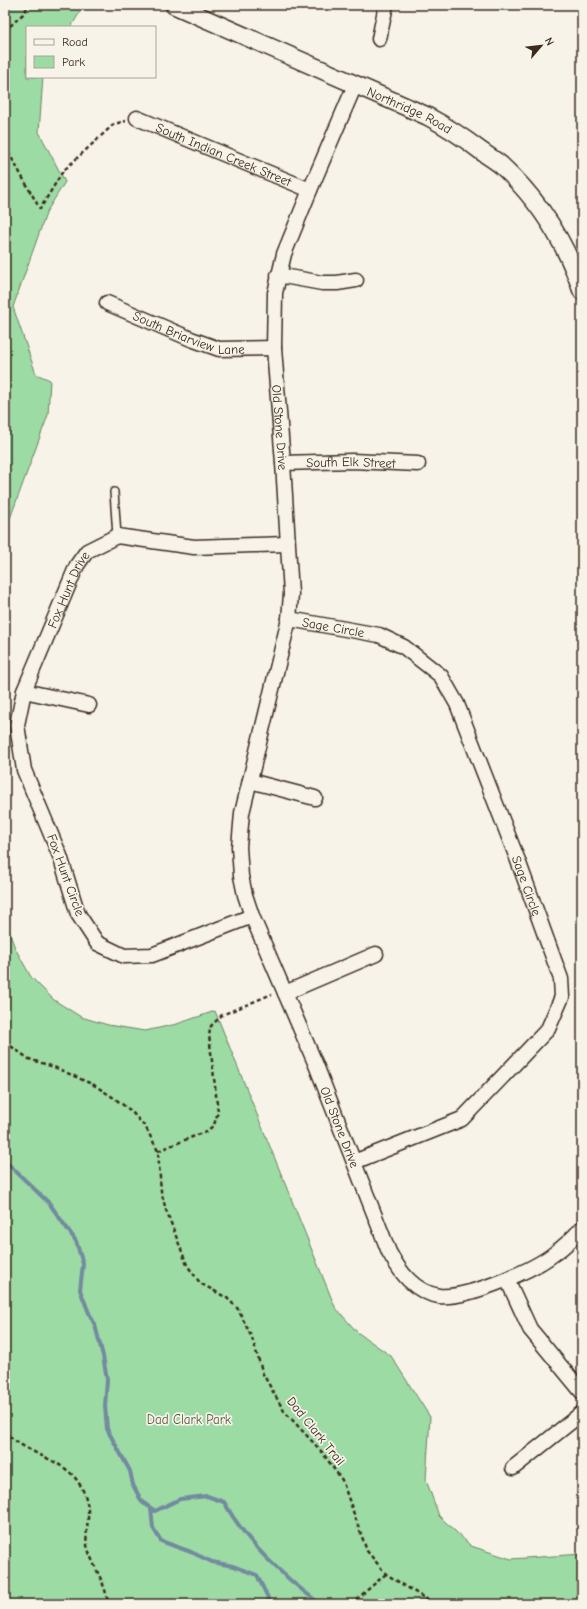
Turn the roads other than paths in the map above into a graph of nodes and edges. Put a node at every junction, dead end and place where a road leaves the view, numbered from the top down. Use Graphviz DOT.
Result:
graph roads {
  1 [pos="174,5"];
  2 [pos="386,5"];
  3 [pos="198,9"];
  4 [pos="379,39"];
  5 [pos="355,85"];
  6 [pos="137,118"];
  7 [pos="310,190"];
  8 [pos="278,275"];
  9 [pos="356,280"];
  10 [pos="582,291"];
  11 [pos="107,303"];
  12 [pos="274,348"];
  13 [pos="283,463"];
  14 [pos="418,464"];
  15 [pos="114,492"];
  16 [pos="117,536"];
  17 [pos="287,544"];
  18 [pos="289,619"];
  19 [pos="24,691"];
  20 [pos="89,705"];
  21 [pos="250,781"];
  22 [pos="314,798"];
  23 [pos="252,916"];
  24 [pos="376,954"];
  25 [pos="284,991"];
  26 [pos="354,1162"];
  27 [pos="582,1228"];
  28 [pos="507,1279"];
  29 [pos="582,1392"];
  30 [pos="582,1413"];
  31 [pos="513,1468"];
  1 -- 3 [label="street, Northridge Road"];
  2 -- 4 [label="street"];
  3 -- 5 [label="street, Northridge Road"];
  5 -- 7 [label="street, Old Stone Drive"];
  5 -- 10 [label="street, Northridge Road"];
  6 -- 7 [label="street, South Indian Creek Street"];
  7 -- 8 [label="street, Old Stone Drive"];
  8 -- 9 [label="street"];
  8 -- 12 [label="street, Old Stone Drive"];
  11 -- 12 [label="street, South Briarview Lane"];
  12 -- 13 [label="street, Old Stone Drive"];
  13 -- 14 [label="street, South Elk Street"];
  13 -- 17 [label="street, Old Stone Drive"];
  15 -- 16 [label="lane"];
  16 -- 17 [label="street"];
  16 -- 19 [label="street, Fox Hunt Drive"];
  17 -- 18 [label="street, Old Stone Drive"];
  18 -- 21 [label="street, Old Stone Drive"];
  18 -- 26 [label="street, Sage Circle"];
  19 -- 20 [label="street"];
  19 -- 23 [label="street, Fox Hunt Circle"];
  21 -- 22 [label="street"];
  21 -- 23 [label="street, Old Stone Drive"];
  23 -- 25 [label="street, Old Stone Drive"];
  24 -- 25 [label="street"];
  25 -- 26 [label="street, Old Stone Drive"];
  26 -- 28 [label="street, Old Stone Drive"];
  27 -- 28 [label="street, Old Stone Drive"];
  28 -- 29 [label="street"];
  30 -- 31 [label="street"];
}
